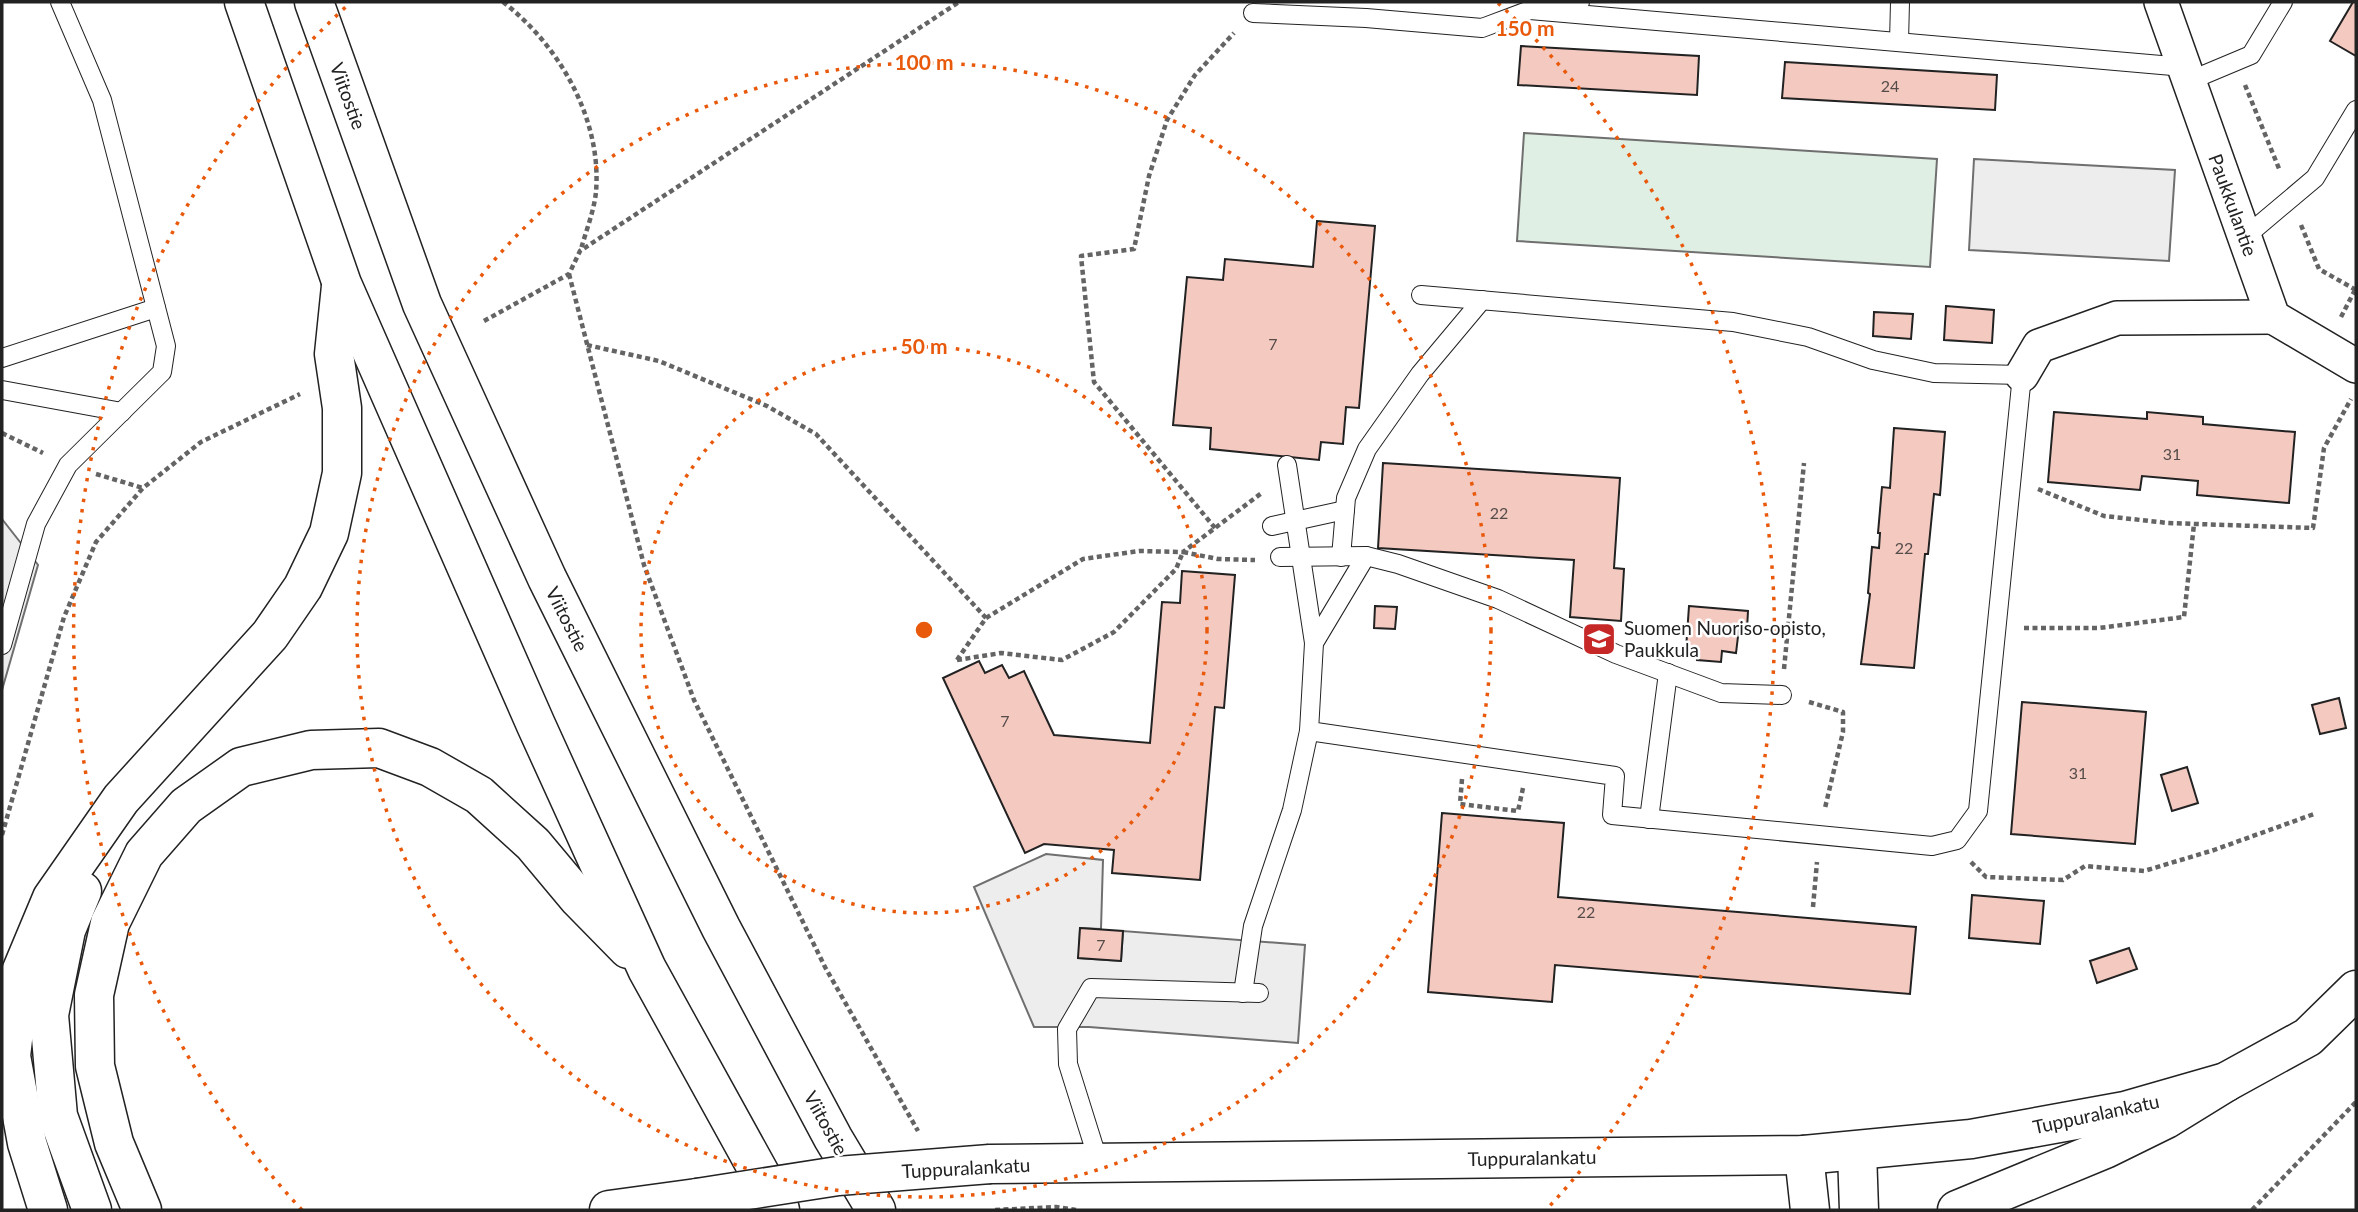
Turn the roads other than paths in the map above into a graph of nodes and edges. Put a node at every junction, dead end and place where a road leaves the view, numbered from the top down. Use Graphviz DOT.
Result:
graph roads {
  1 [pos="60,2"];
  2 [pos="244,2"];
  3 [pos="314,2"];
  4 [pos="1580,2"];
  5 [pos="1899,2"];
  6 [pos="2161,2"];
  7 [pos="2283,2"];
  8 [pos="1530,10"];
  9 [pos="1253,13"];
  10 [pos="1899,42"];
  11 [pos="2187,74"];
  12 [pos="2356,110"];
  13 [pos="2245,237"];
  14 [pos="342,284"];
  15 [pos="1422,295"];
  16 [pos="1482,300"];
  17 [pos="156,308"];
  18 [pos="2273,317"];
  19 [pos="2,358"];
  20 [pos="2356,366"];
  21 [pos="2022,375"];
  22 [pos="2,390"];
  23 [pos="122,412"];
  24 [pos="1287,465"];
  25 [pos="1345,510"];
  26 [pos="1295,521"];
  27 [pos="1272,526"];
  28 [pos="1366,556"];
  29 [pos="1280,557"];
  30 [pos="1301,557"];
  31 [pos="1341,557"];
  32 [pos="1314,643"];
  33 [pos="2,645"];
  34 [pos="1668,673"];
  35 [pos="1782,695"];
  36 [pos="1309,732"];
  37 [pos="121,799"];
  38 [pos="1649,819"];
  39 [pos="648,969"];
  40 [pos="2356,990"];
  41 [pos="2226,1082"];
  42 [pos="1857,1152"];
  43 [pos="1804,1155"];
  44 [pos="1099,1163"];
  45 [pos="673,1204"];
  46 [pos="48,1210"];
  47 [pos="92,1210"];
  48 [pos="142,1210"];
  49 [pos="609,1210"];
  50 [pos="780,1210"];
  51 [pos="876,1210"];
  52 [pos="1810,1210"];
  53 [pos="1859,1210"];
  54 [pos="1957,1210"];
  1 -- 17 [label="lane"];
  2 -- 14 [label="main road"];
  3 -- 51 [label="main road, Viitostie"];
  4 -- 8 [label="lane"];
  5 -- 10 [label="lane"];
  6 -- 11 [label="street, Paukkulantie"];
  7 -- 11 [label="lane"];
  8 -- 9 [label="lane"];
  8 -- 10 [label="lane"];
  10 -- 11 [label="lane"];
  11 -- 13 [label="street, Paukkulantie"];
  12 -- 13 [label="lane"];
  13 -- 18 [label="street, Paukkulantie"];
  14 -- 37 [label="main road"];
  14 -- 39 [label="main road"];
  15 -- 16 [label="lane"];
  16 -- 21 [label="lane"];
  16 -- 25 [label="lane"];
  17 -- 19 [label="lane"];
  17 -- 23 [label="lane"];
  18 -- 20 [label="street"];
  18 -- 21 [label="street"];
  21 -- 38 [label="lane"];
  22 -- 23 [label="lane"];
  23 -- 33 [label="lane"];
  24 -- 26 [label="lane"];
  25 -- 26 [label="lane"];
  25 -- 31 [label="lane"];
  26 -- 27 [label="lane"];
  26 -- 30 [label="lane"];
  28 -- 31 [label="lane"];
  28 -- 32 [label="lane"];
  28 -- 34 [label="lane"];
  29 -- 30 [label="lane"];
  30 -- 31 [label="lane"];
  30 -- 32 [label="lane"];
  32 -- 36 [label="lane"];
  34 -- 35 [label="lane"];
  34 -- 38 [label="lane"];
  36 -- 38 [label="lane"];
  36 -- 44 [label="lane"];
  37 -- 46 [label="main road"];
  37 -- 47 [label="main road"];
  39 -- 48 [label="main road"];
  39 -- 50 [label="main road"];
  40 -- 41 [label="main road, Tuppuralankatu"];
  41 -- 42 [label="main road, Tuppuralankatu"];
  41 -- 54 [label="main road"];
  42 -- 43 [label="main road, Tuppuralankatu"];
  42 -- 53 [label="main road"];
  43 -- 44 [label="main road, Tuppuralankatu"];
  43 -- 52 [label="main road"];
  44 -- 45 [label="main road, Tuppuralankatu, bridge"];
  45 -- 49 [label="main road, Tuppuralankatu"];
}
